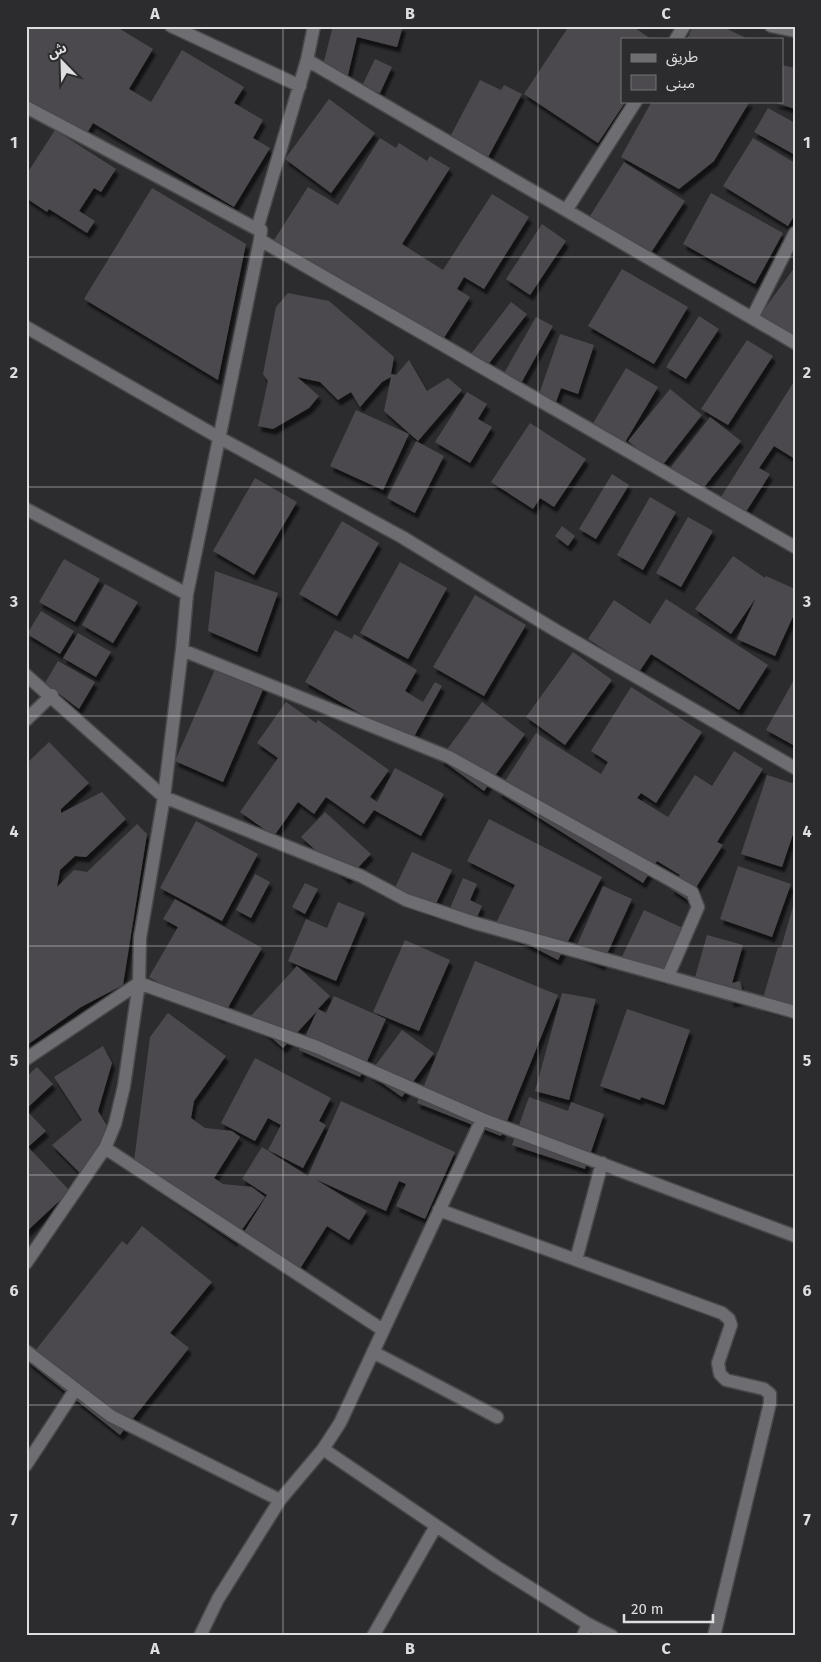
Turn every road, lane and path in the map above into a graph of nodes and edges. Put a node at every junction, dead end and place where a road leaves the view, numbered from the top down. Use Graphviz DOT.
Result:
graph roads {
  1 [pos="171,26"];
  2 [pos="314,26"];
  3 [pos="684,26"];
  4 [pos="771,26"];
  5 [pos="795,31"];
  6 [pos="677,38"];
  7 [pos="308,60"];
  8 [pos="300,86"];
  9 [pos="635,102"];
  10 [pos="26,107"];
  11 [pos="567,209"];
  12 [pos="795,233"];
  13 [pos="258,235"];
  14 [pos="752,318"];
  15 [pos="26,328"];
  16 [pos="795,343"];
  17 [pos="218,436"];
  18 [pos="26,508"];
  19 [pos="795,547"];
  20 [pos="187,594"];
  21 [pos="182,650"];
  22 [pos="26,675"];
  23 [pos="52,695"];
  24 [pos="26,720"];
  25 [pos="795,768"];
  26 [pos="164,796"];
  27 [pos="668,976"];
  28 [pos="139,983"];
  29 [pos="795,1012"];
  30 [pos="26,1060"];
  31 [pos="482,1118"];
  32 [pos="105,1148"];
  33 [pos="602,1164"];
  34 [pos="439,1210"];
  35 [pos="795,1236"];
  36 [pos="576,1260"];
  37 [pos="26,1263"];
  38 [pos="383,1330"];
  39 [pos="26,1352"];
  40 [pos="373,1352"];
  41 [pos="75,1390"];
  42 [pos="498,1417"];
  43 [pos="323,1450"];
  44 [pos="26,1465"];
  45 [pos="280,1500"];
  46 [pos="436,1526"];
  47 [pos="586,1630"];
  48 [pos="200,1636"];
  49 [pos="373,1636"];
  50 [pos="612,1636"];
  51 [pos="714,1636"];
  1 -- 8 [label="street"];
  2 -- 7 [label="street"];
  3 -- 6 [label="street"];
  4 -- 5 [label="street"];
  7 -- 8 [label="street"];
  7 -- 11 [label="street"];
  8 -- 13 [label="street"];
  9 -- 11 [label="street"];
  10 -- 13 [label="street"];
  11 -- 14 [label="street"];
  12 -- 14 [label="street"];
  13 -- 17 [label="street"];
  13 -- 19 [label="street"];
  14 -- 16 [label="street"];
  15 -- 17 [label="street"];
  17 -- 20 [label="street"];
  17 -- 25 [label="street"];
  18 -- 20 [label="street"];
  20 -- 21 [label="street"];
  21 -- 26 [label="street"];
  21 -- 27 [label="street"];
  22 -- 23 [label="street"];
  23 -- 24 [label="street"];
  23 -- 26 [label="street"];
  26 -- 27 [label="street"];
  26 -- 28 [label="street"];
  27 -- 29 [label="street"];
  28 -- 30 [label="street"];
  28 -- 31 [label="street"];
  28 -- 32 [label="street"];
  31 -- 33 [label="street"];
  31 -- 34 [label="street"];
  32 -- 37 [label="street"];
  32 -- 38 [label="street"];
  33 -- 35 [label="street"];
  33 -- 36 [label="street"];
  34 -- 36 [label="street"];
  34 -- 38 [label="street"];
  36 -- 51 [label="street"];
  38 -- 40 [label="street"];
  39 -- 41 [label="street"];
  40 -- 42 [label="street"];
  40 -- 43 [label="street"];
  41 -- 44 [label="street"];
  41 -- 45 [label="street"];
  43 -- 45 [label="street"];
  43 -- 46 [label="street"];
  45 -- 48 [label="street"];
  46 -- 47 [label="street"];
  46 -- 49 [label="street"];
  47 -- 50 [label="street"];
}
